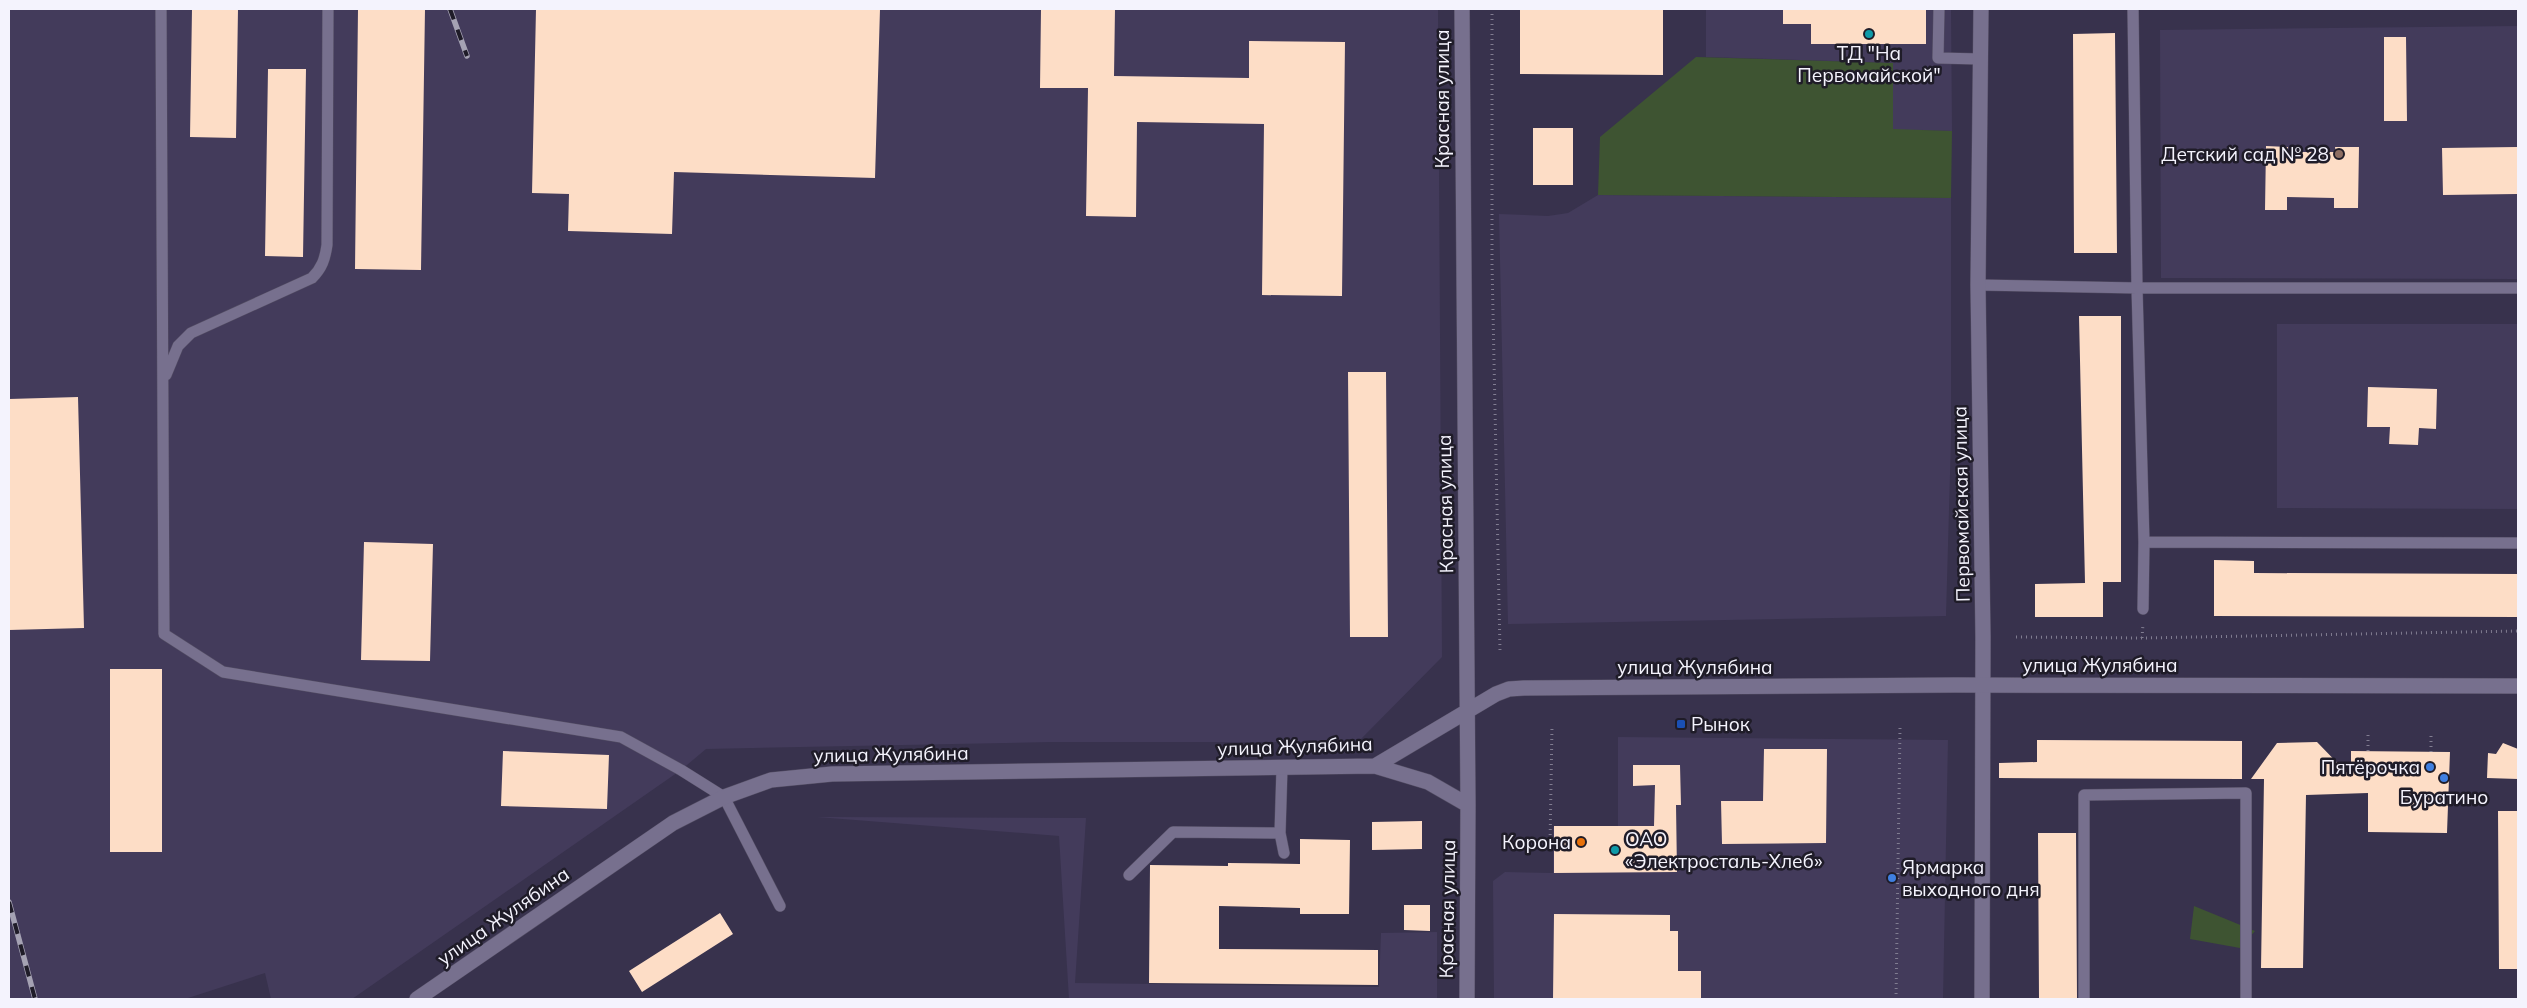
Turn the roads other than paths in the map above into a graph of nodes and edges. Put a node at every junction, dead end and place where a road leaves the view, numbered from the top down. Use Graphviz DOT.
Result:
graph roads {
  1 [pos="161,9"];
  2 [pos="328,9"];
  3 [pos="1462,9"];
  4 [pos="1939,9"];
  5 [pos="1980,9"];
  6 [pos="2134,9"];
  7 [pos="1980,58"];
  8 [pos="1978,285"];
  9 [pos="2136,288"];
  10 [pos="2518,288"];
  11 [pos="164,382"];
  12 [pos="2144,542"];
  13 [pos="2518,544"];
  14 [pos="2143,609"];
  15 [pos="1981,685"];
  16 [pos="2518,686"];
  17 [pos="1467,711"];
  18 [pos="1375,766"];
  19 [pos="1282,768"];
  20 [pos="724,797"];
  21 [pos="1468,805"];
  22 [pos="1280,833"];
  23 [pos="1284,853"];
  24 [pos="1129,875"];
  25 [pos="780,906"];
  26 [pos="417,999"];
  27 [pos="1467,999"];
  28 [pos="1982,999"];
  29 [pos="2084,999"];
  30 [pos="2246,999"];
  1 -- 11 [label="lane"];
  2 -- 11 [label="lane"];
  3 -- 17 [label="main road, Красная улица"];
  4 -- 7 [label="lane"];
  5 -- 7 [label="main road, Первомайская улица"];
  6 -- 9 [label="lane"];
  7 -- 8 [label="main road, Первомайская улица"];
  8 -- 9 [label="lane"];
  8 -- 15 [label="main road, Первомайская улица"];
  9 -- 10 [label="lane"];
  9 -- 12 [label="lane"];
  11 -- 20 [label="lane"];
  12 -- 13 [label="lane"];
  12 -- 14 [label="lane"];
  15 -- 16 [label="main road, улица Жулябина"];
  15 -- 17 [label="main road, улица Жулябина"];
  15 -- 28 [label="main road, Первомайская улица"];
  17 -- 18 [label="main road, улица Жулябина"];
  17 -- 21 [label="main road, Красная улица"];
  18 -- 19 [label="main road, улица Жулябина"];
  18 -- 21 [label="main road"];
  19 -- 20 [label="main road, улица Жулябина"];
  19 -- 22 [label="lane"];
  20 -- 25 [label="lane"];
  20 -- 26 [label="main road, улица Жулябина"];
  21 -- 27 [label="main road, Красная улица"];
  22 -- 23 [label="lane"];
  22 -- 24 [label="lane"];
  29 -- 30 [label="lane"];
}
